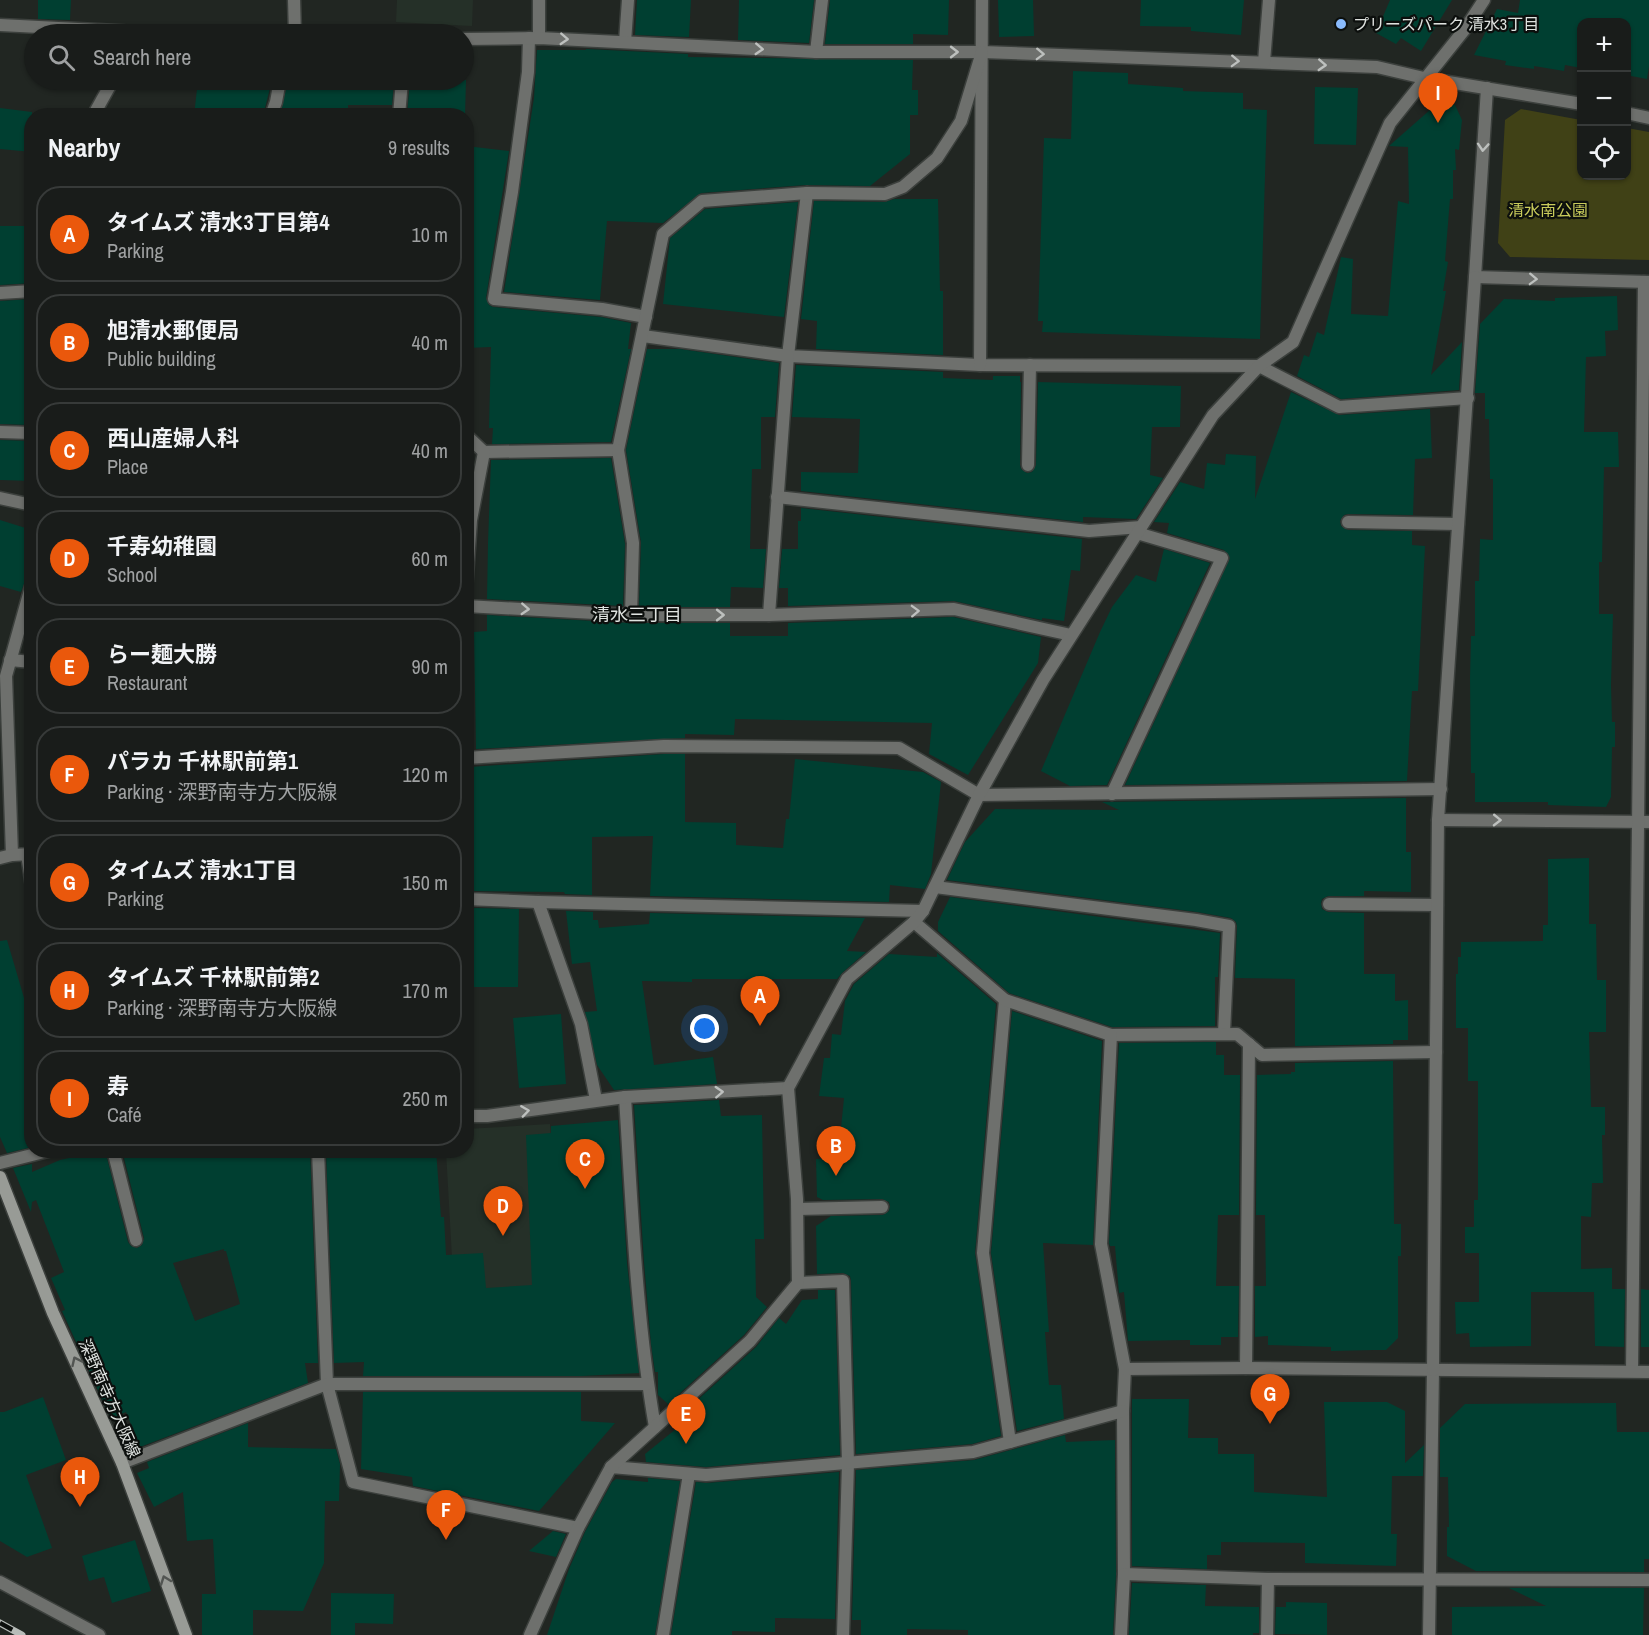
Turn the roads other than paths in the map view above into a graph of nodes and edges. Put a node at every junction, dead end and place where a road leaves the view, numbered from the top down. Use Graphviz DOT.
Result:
graph roads {
  1 [pos="294,0"];
  2 [pos="539,0"];
  3 [pos="628,0"];
  4 [pos="822,0"];
  5 [pos="982,0"];
  6 [pos="1269,0"];
  7 [pos="1484,0"];
  8 [pos="295,24"];
  9 [pos="0,25"];
  10 [pos="24,27"];
  11 [pos="534,38"];
  12 [pos="474,39"];
  13 [pos="625,42"];
  14 [pos="816,52"];
  15 [pos="982,52"];
  16 [pos="1264,62"];
  17 [pos="1424,78"];
  18 [pos="1487,88"];
  19 [pos="107,90"];
  20 [pos="278,90"];
  21 [pos="401,90"];
  22 [pos="1577,103"];
  23 [pos="97,108"];
  24 [pos="274,108"];
  25 [pos="400,108"];
  26 [pos="1631,114"];
  27 [pos="1649,118"];
  28 [pos="807,193"];
  29 [pos="1475,277"];
  30 [pos="1646,282"];
  31 [pos="24,292"];
  32 [pos="0,293"];
  33 [pos="646,317"];
  34 [pos="643,336"];
  35 [pos="788,356"];
  36 [pos="980,365"];
  37 [pos="1030,365"];
  38 [pos="1258,366"];
  39 [pos="1468,399"];
  40 [pos="0,432"];
  41 [pos="24,433"];
  42 [pos="474,443"];
  43 [pos="618,450"];
  44 [pos="484,452"];
  45 [pos="1028,465"];
  46 [pos="777,497"];
  47 [pos="0,498"];
  48 [pos="24,503"];
  49 [pos="474,504"];
  50 [pos="1348,522"];
  51 [pos="1458,524"];
  52 [pos="1139,530"];
  53 [pos="474,606"];
  54 [pos="24,611"];
  55 [pos="631,615"];
  56 [pos="769,615"];
  57 [pos="1071,635"];
  58 [pos="10,660"];
  59 [pos="24,661"];
  60 [pos="474,758"];
  61 [pos="1441,789"];
  62 [pos="1112,794"];
  63 [pos="979,795"];
  64 [pos="1438,820"];
  65 [pos="1643,822"];
  66 [pos="24,854"];
  67 [pos="6,856"];
  68 [pos="935,887"];
  69 [pos="474,899"];
  70 [pos="537,902"];
  71 [pos="1329,904"];
  72 [pos="1437,905"];
  73 [pos="923,911"];
  74 [pos="914,922"];
  75 [pos="1005,1000"];
  76 [pos="1224,1033"];
  77 [pos="1111,1035"];
  78 [pos="1249,1044"];
  79 [pos="1436,1052"];
  80 [pos="788,1088"];
  81 [pos="625,1097"];
  82 [pos="596,1100"];
  83 [pos="474,1116"];
  84 [pos="24,1157"];
  85 [pos="115,1158"];
  86 [pos="318,1158"];
  87 [pos="0,1163"];
  88 [pos="0,1177"];
  89 [pos="882,1207"];
  90 [pos="798,1209"];
  91 [pos="136,1240"];
  92 [pos="798,1283"];
  93 [pos="1246,1368"];
  94 [pos="1125,1369"];
  95 [pos="1432,1370"];
  96 [pos="1632,1371"];
  97 [pos="1649,1372"];
  98 [pos="327,1384"];
  99 [pos="647,1384"];
  100 [pos="1123,1411"];
  101 [pos="655,1427"];
  102 [pos="1010,1442"];
  103 [pos="122,1463"];
  104 [pos="848,1463"];
  105 [pos="611,1467"];
  106 [pos="689,1474"];
  107 [pos="578,1528"];
  108 [pos="1124,1574"];
  109 [pos="1268,1579"];
  110 [pos="1431,1580"];
  111 [pos="1649,1580"];
  112 [pos="0,1582"];
  113 [pos="99,1635"];
  114 [pos="186,1635"];
  115 [pos="530,1635"];
  116 [pos="663,1635"];
  117 [pos="843,1635"];
  118 [pos="1121,1635"];
  119 [pos="1267,1635"];
  120 [pos="1429,1635"];
  1 -- 8 [label="street"];
  2 -- 11 [label="street"];
  3 -- 13 [label="street"];
  4 -- 14 [label="street"];
  5 -- 15 [label="street"];
  6 -- 16 [label="street"];
  7 -- 17 [label="street"];
  9 -- 10 [label="street"];
  11 -- 12 [label="street"];
  11 -- 13 [label="street, one-way"];
  11 -- 33 [label="street"];
  13 -- 14 [label="street, one-way"];
  14 -- 15 [label="street, one-way"];
  15 -- 16 [label="street, one-way"];
  15 -- 28 [label="street"];
  15 -- 36 [label="street"];
  16 -- 17 [label="street, one-way"];
  17 -- 18 [label="street"];
  17 -- 38 [label="street"];
  18 -- 22 [label="street"];
  18 -- 29 [label="street, one-way"];
  19 -- 23 [label="street"];
  20 -- 24 [label="street"];
  21 -- 25 [label="street"];
  26 -- 27 [label="street"];
  28 -- 33 [label="street"];
  28 -- 35 [label="street"];
  29 -- 30 [label="street, one-way"];
  29 -- 39 [label="street"];
  30 -- 65 [label="street"];
  31 -- 32 [label="street"];
  33 -- 34 [label="street"];
  34 -- 35 [label="street"];
  34 -- 43 [label="street"];
  35 -- 36 [label="street"];
  35 -- 46 [label="street"];
  36 -- 37 [label="street"];
  37 -- 38 [label="street"];
  37 -- 45 [label="street"];
  38 -- 39 [label="street"];
  38 -- 52 [label="street"];
  39 -- 51 [label="street"];
  40 -- 41 [label="street"];
  42 -- 44 [label="street"];
  43 -- 44 [label="street"];
  43 -- 55 [label="street"];
  44 -- 49 [label="street"];
  46 -- 52 [label="street"];
  46 -- 56 [label="street"];
  47 -- 48 [label="street"];
  50 -- 51 [label="street"];
  51 -- 61 [label="street"];
  52 -- 57 [label="street"];
  52 -- 62 [label="street"];
  53 -- 55 [label="street, one-way"];
  54 -- 58 [label="street"];
  55 -- 56 [label="street, one-way"];
  56 -- 57 [label="street, one-way"];
  57 -- 63 [label="street"];
  58 -- 59 [label="street"];
  58 -- 67 [label="street"];
  60 -- 63 [label="street"];
  61 -- 62 [label="street"];
  61 -- 64 [label="street"];
  62 -- 63 [label="street"];
  63 -- 68 [label="street"];
  64 -- 65 [label="street, one-way"];
  64 -- 72 [label="street"];
  65 -- 96 [label="street"];
  66 -- 67 [label="street"];
  68 -- 73 [label="street"];
  68 -- 76 [label="street"];
  69 -- 70 [label="street"];
  70 -- 73 [label="street"];
  70 -- 82 [label="street"];
  71 -- 72 [label="street"];
  72 -- 79 [label="street"];
  73 -- 74 [label="street"];
  74 -- 75 [label="street"];
  74 -- 80 [label="street"];
  75 -- 77 [label="street"];
  75 -- 102 [label="street"];
  76 -- 77 [label="street"];
  76 -- 78 [label="street"];
  77 -- 94 [label="street"];
  78 -- 79 [label="street"];
  78 -- 93 [label="street"];
  79 -- 95 [label="street"];
  81 -- 80 [label="street, one-way"];
  80 -- 90 [label="street"];
  81 -- 82 [label="street"];
  81 -- 99 [label="street"];
  83 -- 82 [label="street, one-way"];
  84 -- 87 [label="street"];
  85 -- 91 [label="street"];
  86 -- 98 [label="street"];
  103 -- 88 [label="main road, 深野南寺方大阪線, one-way"];
  89 -- 90 [label="street"];
  90 -- 92 [label="street"];
  92 -- 101 [label="street"];
  92 -- 104 [label="street"];
  93 -- 94 [label="street"];
  93 -- 95 [label="street"];
  94 -- 100 [label="street"];
  95 -- 96 [label="street"];
  95 -- 110 [label="street"];
  96 -- 97 [label="street"];
  98 -- 99 [label="street"];
  98 -- 103 [label="street"];
  98 -- 107 [label="street"];
  99 -- 101 [label="street"];
  100 -- 102 [label="street"];
  100 -- 108 [label="street"];
  101 -- 105 [label="street"];
  102 -- 104 [label="street"];
  114 -- 103 [label="main road, 深野南寺方大阪線, one-way"];
  104 -- 106 [label="street"];
  104 -- 117 [label="street"];
  105 -- 106 [label="street"];
  105 -- 107 [label="street"];
  106 -- 116 [label="street"];
  107 -- 115 [label="street"];
  108 -- 109 [label="street"];
  108 -- 118 [label="street"];
  109 -- 110 [label="street"];
  109 -- 119 [label="street"];
  110 -- 111 [label="street"];
  110 -- 120 [label="street"];
  112 -- 113 [label="street"];
}
